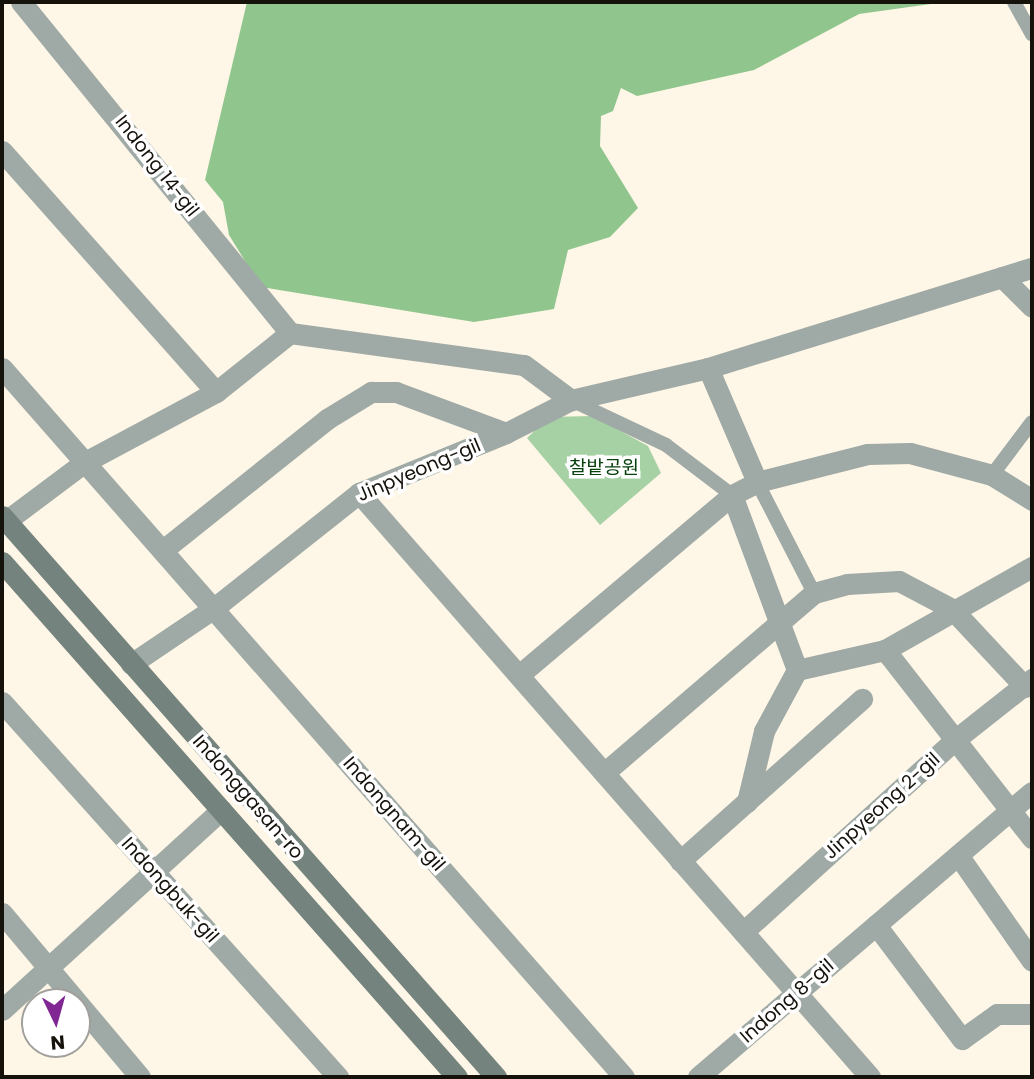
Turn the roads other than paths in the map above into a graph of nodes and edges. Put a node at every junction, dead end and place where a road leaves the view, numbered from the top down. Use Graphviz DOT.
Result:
graph roads {
  1 [pos="21,2"];
  2 [pos="1014,2"];
  3 [pos="1032,34"];
  4 [pos="2,151"];
  5 [pos="1032,268"];
  6 [pos="1002,277"];
  7 [pos="1032,307"];
  8 [pos="289,333"];
  9 [pos="2,368"];
  10 [pos="708,368"];
  11 [pos="216,392"];
  12 [pos="571,400"];
  13 [pos="1032,422"];
  14 [pos="506,433"];
  15 [pos="85,462"];
  16 [pos="992,475"];
  17 [pos="757,482"];
  18 [pos="359,493"];
  19 [pos="732,495"];
  20 [pos="1032,500"];
  21 [pos="4,518"];
  22 [pos="163,550"];
  23 [pos="2,562"];
  24 [pos="1032,567"];
  25 [pos="814,593"];
  26 [pos="214,608"];
  27 [pos="952,609"];
  28 [pos="779,621"];
  29 [pos="885,650"];
  30 [pos="131,664"];
  31 [pos="797,670"];
  32 [pos="519,675"];
  33 [pos="1029,682"];
  34 [pos="862,699"];
  35 [pos="2,702"];
  36 [pos="956,739"];
  37 [pos="604,773"];
  38 [pos="1032,792"];
  39 [pos="747,802"];
  40 [pos="1013,808"];
  41 [pos="221,810"];
  42 [pos="1032,838"];
  43 [pos="958,855"];
  44 [pos="680,861"];
  45 [pos="153,872"];
  46 [pos="2,913"];
  47 [pos="876,925"];
  48 [pos="743,932"];
  49 [pos="1032,961"];
  50 [pos="49,969"];
  51 [pos="796,994"];
  52 [pos="2,1010"];
  53 [pos="1032,1014"];
  54 [pos="140,1077"];
  55 [pos="338,1077"];
  56 [pos="457,1077"];
  57 [pos="496,1077"];
  58 [pos="624,1077"];
  59 [pos="698,1077"];
  60 [pos="870,1077"];
  1 -- 8 [label="street, Indong 14-gil"];
  2 -- 3 [label="lane"];
  4 -- 11 [label="street"];
  5 -- 6 [label="street, Jinpyeong-gil"];
  6 -- 7 [label="street"];
  6 -- 10 [label="street, Jinpyeong-gil"];
  8 -- 11 [label="street"];
  8 -- 12 [label="street"];
  9 -- 15 [label="street, Indongnam-gil"];
  10 -- 12 [label="street, Jinpyeong-gil"];
  10 -- 17 [label="street"];
  11 -- 15 [label="street"];
  12 -- 14 [label="street, Jinpyeong-gil"];
  12 -- 19 [label="lane"];
  13 -- 16 [label="lane"];
  14 -- 18 [label="street, Jinpyeong-gil"];
  14 -- 22 [label="street"];
  15 -- 21 [label="street"];
  15 -- 22 [label="street, Indongnam-gil"];
  16 -- 17 [label="street"];
  16 -- 20 [label="street"];
  17 -- 19 [label="street"];
  17 -- 25 [label="lane"];
  18 -- 26 [label="street, Jinpyeong-gil"];
  18 -- 32 [label="street"];
  19 -- 28 [label="street"];
  19 -- 32 [label="street"];
  21 -- 30 [label="main road, Indonggasan-ro"];
  22 -- 26 [label="street, Indongnam-gil"];
  23 -- 41 [label="main road, Indonggasan-ro"];
  24 -- 27 [label="street"];
  25 -- 27 [label="street, Jinpyeong 2-gil"];
  25 -- 28 [label="street, Jinpyeong 2-gil"];
  26 -- 30 [label="street, Jinpyeong-gil"];
  26 -- 58 [label="street, Indongnam-gil"];
  27 -- 29 [label="street"];
  27 -- 33 [label="street, Jinpyeong 2-gil"];
  28 -- 31 [label="street"];
  28 -- 37 [label="street, Jinpyeong 2-gil"];
  29 -- 31 [label="street"];
  29 -- 36 [label="street"];
  30 -- 57 [label="main road, Indonggasan-ro"];
  31 -- 39 [label="street"];
  32 -- 37 [label="street"];
  33 -- 36 [label="street, Jinpyeong 2-gil"];
  34 -- 39 [label="street"];
  35 -- 45 [label="street, Indongbuk-gil"];
  36 -- 40 [label="street"];
  36 -- 48 [label="street, Jinpyeong 2-gil"];
  37 -- 44 [label="street"];
  38 -- 40 [label="street, Indong 8-gil"];
  39 -- 44 [label="street"];
  40 -- 42 [label="street"];
  40 -- 43 [label="street, Indong 8-gil"];
  41 -- 45 [label="street"];
  41 -- 56 [label="main road, Indonggasan-ro"];
  43 -- 47 [label="street, Indong 8-gil"];
  43 -- 49 [label="street"];
  44 -- 48 [label="street"];
  45 -- 50 [label="street"];
  45 -- 55 [label="street, Indongbuk-gil"];
  46 -- 50 [label="street"];
  47 -- 51 [label="street, Indong 8-gil"];
  47 -- 53 [label="street"];
  48 -- 51 [label="street"];
  50 -- 52 [label="street"];
  50 -- 54 [label="street"];
  51 -- 59 [label="street, Indong 8-gil"];
  51 -- 60 [label="street"];
}
